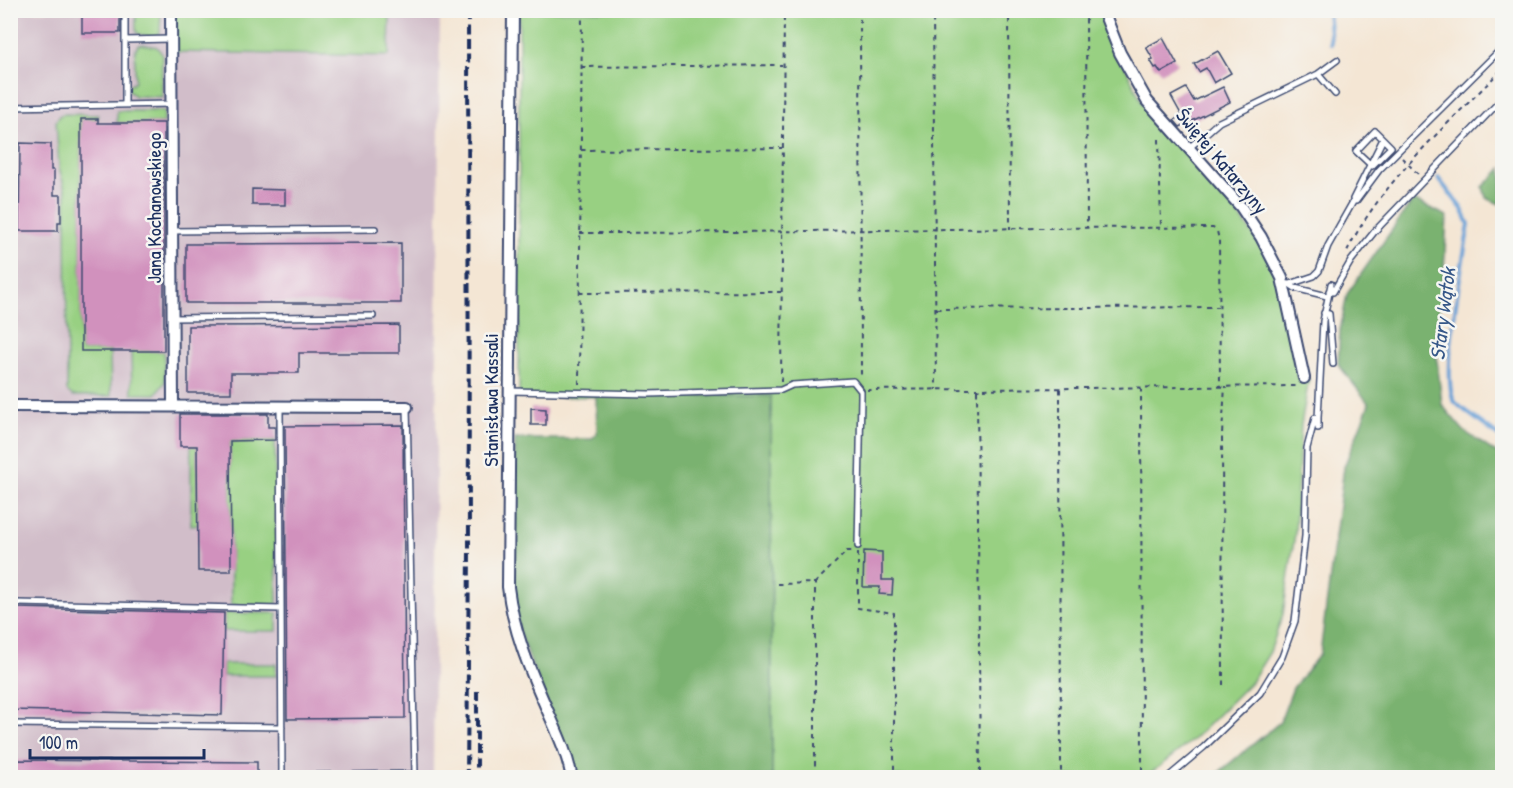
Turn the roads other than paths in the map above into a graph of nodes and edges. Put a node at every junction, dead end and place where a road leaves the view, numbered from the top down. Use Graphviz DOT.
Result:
graph roads {
  1 [pos="125,10"];
  2 [pos="171,10"];
  3 [pos="513,10"];
  4 [pos="1103,10"];
  5 [pos="171,39"];
  6 [pos="125,40"];
  7 [pos="1503,48"];
  8 [pos="1337,60"];
  9 [pos="1318,74"];
  10 [pos="1335,94"];
  11 [pos="1503,99"];
  12 [pos="171,104"];
  13 [pos="125,105"];
  14 [pos="10,106"];
  15 [pos="1383,139"];
  16 [pos="1189,148"];
  17 [pos="1371,165"];
  18 [pos="1354,200"];
  19 [pos="375,230"];
  20 [pos="172,231"];
  21 [pos="1286,281"];
  22 [pos="1329,290"];
  23 [pos="1324,313"];
  24 [pos="373,316"];
  25 [pos="172,318"];
  26 [pos="1333,364"];
  27 [pos="1304,378"];
  28 [pos="509,391"];
  29 [pos="280,405"];
  30 [pos="10,406"];
  31 [pos="173,406"];
  32 [pos="407,407"];
  33 [pos="1318,418"];
  34 [pos="1318,428"];
  35 [pos="858,546"];
  36 [pos="17,603"];
  37 [pos="280,609"];
  38 [pos="10,724"];
  39 [pos="282,727"];
  40 [pos="282,777"];
  41 [pos="572,777"];
  42 [pos="1167,777"];
  1 -- 6 [label="lane"];
  2 -- 5 [label="street, Jana Kochanowskiego"];
  3 -- 28 [label="street, Stanisława Kassali"];
  4 -- 16 [label="street, Świętej Katarzyny"];
  5 -- 6 [label="lane"];
  5 -- 12 [label="street, Jana Kochanowskiego"];
  6 -- 13 [label="lane"];
  7 -- 18 [label="lane"];
  8 -- 9 [label="lane"];
  9 -- 10 [label="lane"];
  9 -- 16 [label="lane"];
  11 -- 22 [label="lane"];
  12 -- 13 [label="lane"];
  12 -- 20 [label="street, Jana Kochanowskiego"];
  13 -- 14 [label="lane"];
  15 -- 17 [label="lane"];
  15 -- 17 [label="lane"];
  15 -- 17 [label="lane"];
  16 -- 21 [label="street, Świętej Katarzyny"];
  17 -- 18 [label="lane"];
  18 -- 21 [label="lane"];
  19 -- 20 [label="lane"];
  20 -- 25 [label="street, Jana Kochanowskiego"];
  21 -- 22 [label="lane"];
  21 -- 27 [label="street, Świętej Katarzyny"];
  22 -- 23 [label="lane"];
  23 -- 26 [label="lane"];
  23 -- 33 [label="lane"];
  24 -- 25 [label="lane"];
  25 -- 31 [label="street, Jana Kochanowskiego"];
  28 -- 35 [label="lane"];
  28 -- 41 [label="street, Stanisława Kassali"];
  29 -- 31 [label="street"];
  29 -- 32 [label="street"];
  29 -- 37 [label="lane"];
  30 -- 31 [label="street"];
  32 -- 40 [label="lane"];
  33 -- 34 [label="lane"];
  33 -- 42 [label="lane"];
  36 -- 37 [label="lane"];
  37 -- 39 [label="lane"];
  38 -- 39 [label="lane"];
  39 -- 40 [label="lane"];
}
